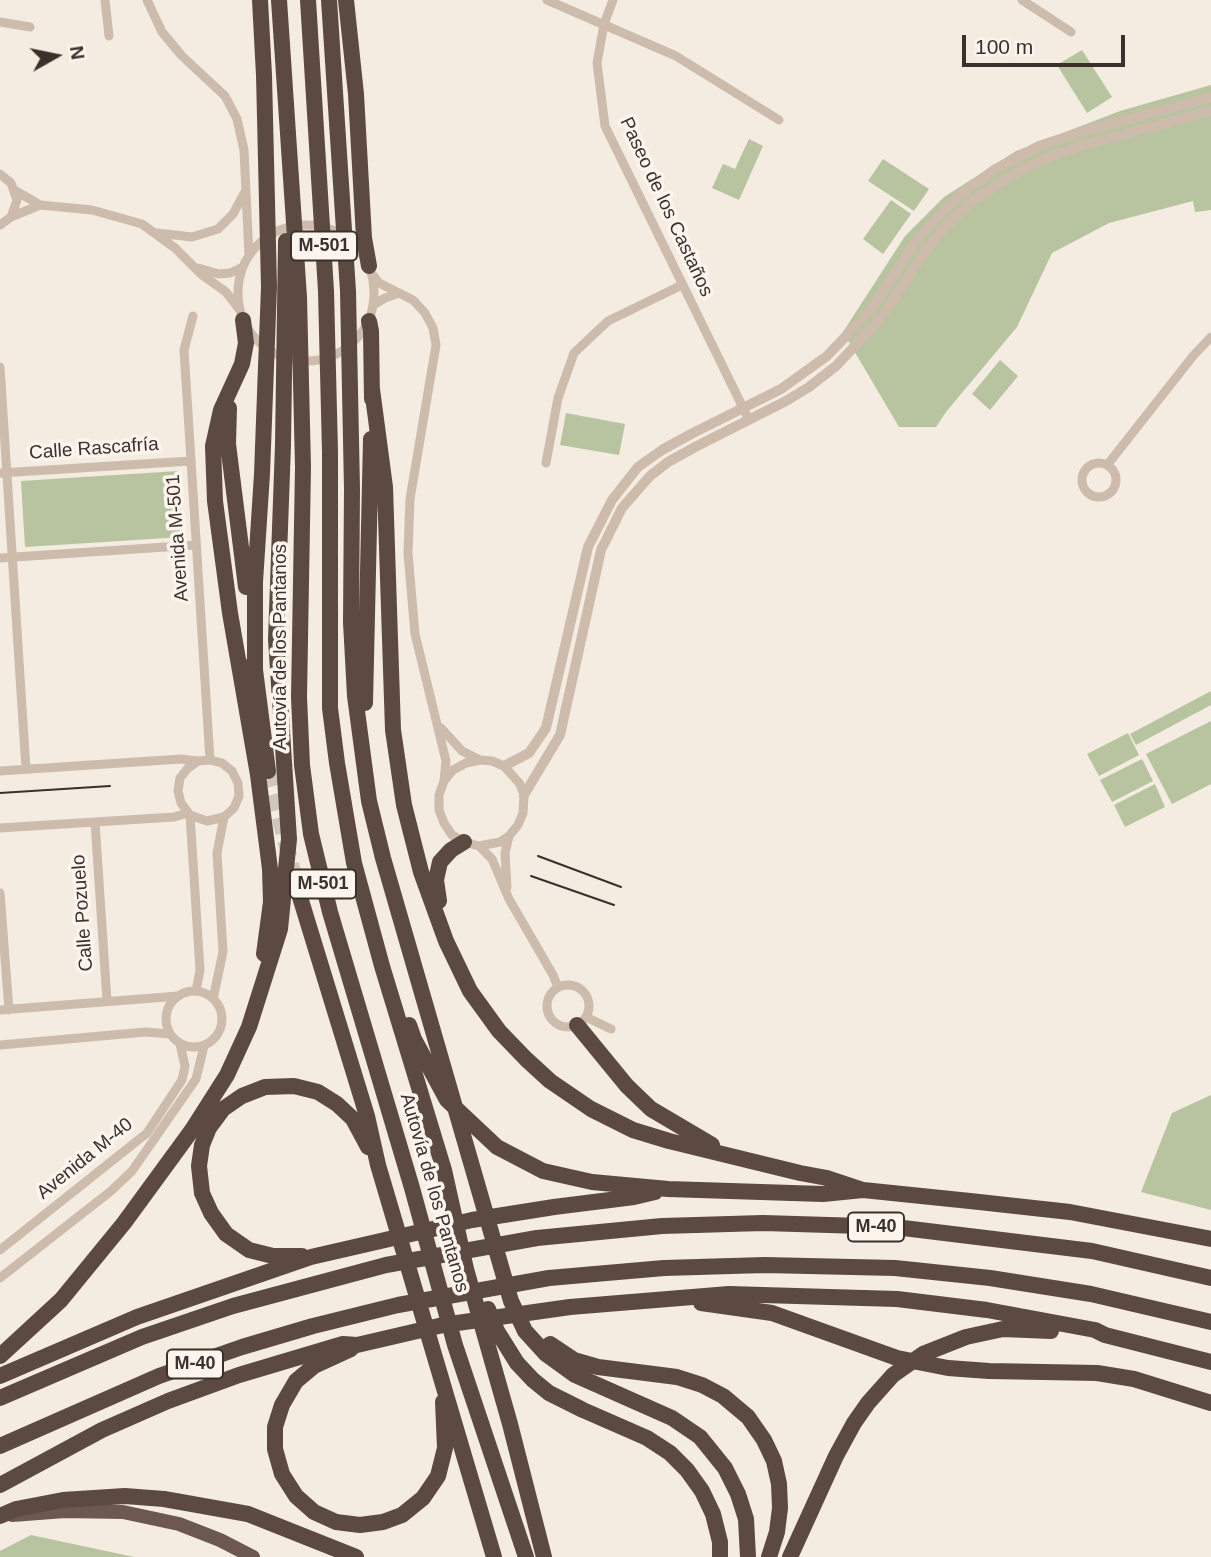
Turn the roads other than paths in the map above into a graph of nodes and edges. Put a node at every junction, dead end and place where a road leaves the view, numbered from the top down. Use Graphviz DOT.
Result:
graph roads {
  1 [pos="106,0"];
  2 [pos="147,0"];
  3 [pos="260,0"];
  4 [pos="279,0"];
  5 [pos="308,0"];
  6 [pos="329,0"];
  7 [pos="346,0"];
  8 [pos="547,0"];
  9 [pos="613,0"];
  10 [pos="1022,0"];
  11 [pos="0,22"];
  12 [pos="604,24"];
  13 [pos="30,27"];
  14 [pos="1071,32"];
  15 [pos="109,36"];
  16 [pos="1211,97"];
  17 [pos="1211,111"];
  18 [pos="779,120"];
  19 [pos="0,174"];
  20 [pos="292,183"];
  21 [pos="16,191"];
  22 [pos="245,191"];
  23 [pos="40,205"];
  24 [pos="11,217"];
  25 [pos="0,225"];
  26 [pos="156,233"];
  27 [pos="248,256"];
  28 [pos="192,265"];
  29 [pos="368,265"];
  30 [pos="243,267"];
  31 [pos="682,285"];
  32 [pos="399,293"];
  33 [pos="242,315"];
  34 [pos="193,316"];
  35 [pos="368,319"];
  36 [pos="1211,337"];
  37 [pos="0,367"];
  38 [pos="233,385"];
  39 [pos="372,389"];
  40 [pos="744,408"];
  41 [pos="749,420"];
  42 [pos="191,461"];
  43 [pos="546,463"];
  44 [pos="1108,464"];
  45 [pos="4,472"];
  46 [pos="196,545"];
  47 [pos="0,558"];
  48 [pos="13,558"];
  49 [pos="255,672"];
  50 [pos="438,724"];
  51 [pos="360,747"];
  52 [pos="210,760"];
  53 [pos="480,760"];
  54 [pos="198,761"];
  55 [pos="504,766"];
  56 [pos="26,769"];
  57 [pos="0,771"];
  58 [pos="268,771"];
  59 [pos="444,781"];
  60 [pos="524,796"];
  61 [pos="189,814"];
  62 [pos="224,817"];
  63 [pos="95,822"];
  64 [pos="0,828"];
  65 [pos="509,836"];
  66 [pos="472,844"];
  67 [pos="291,889"];
  68 [pos="0,893"];
  69 [pos="509,899"];
  70 [pos="446,941"];
  71 [pos="382,966"];
  72 [pos="558,987"];
  73 [pos="196,991"];
  74 [pos="259,994"];
  75 [pos="179,996"];
  76 [pos="213,999"];
  77 [pos="107,1000"];
  78 [pos="4,1010"];
  79 [pos="581,1021"];
  80 [pos="611,1029"];
  81 [pos="170,1034"];
  82 [pos="180,1044"];
  83 [pos="0,1045"];
  84 [pos="204,1046"];
  85 [pos="729,1155"];
  86 [pos="378,1164"];
  87 [pos="444,1170"];
  88 [pos="668,1189"];
  89 [pos="863,1190"];
  90 [pos="1211,1239"];
  91 [pos="0,1250"];
  92 [pos="311,1256"];
  93 [pos="500,1259"];
  94 [pos="0,1278"];
  95 [pos="1211,1278"];
  96 [pos="660,1300"];
  97 [pos="1211,1322"];
  98 [pos="1105,1335"];
  99 [pos="357,1345"];
  100 [pos="0,1356"];
  101 [pos="1211,1362"];
  102 [pos="0,1376"];
  103 [pos="443,1386"];
  104 [pos="0,1398"];
  105 [pos="1211,1402"];
  106 [pos="0,1446"];
  107 [pos="0,1485"];
  108 [pos="2,1516"];
  109 [pos="253,1557"];
  110 [pos="356,1557"];
  111 [pos="494,1557"];
  112 [pos="526,1557"];
  113 [pos="544,1557"];
  114 [pos="720,1557"];
  115 [pos="748,1557"];
  116 [pos="769,1557"];
  117 [pos="790,1557"];
  1 -- 15 [label="street"];
  2 -- 22 [label="street"];
  3 -- 49 [label="highway"];
  4 -- 20 [label="highway, Autovía de los Pantanos / M-501"];
  5 -- 71 [label="highway, Autovía de los Pantanos / M-501"];
  6 -- 51 [label="highway"];
  7 -- 29 [label="highway"];
  8 -- 12 [label="street"];
  9 -- 12 [label="street, Paseo de los Castaños"];
  10 -- 14 [label="street"];
  11 -- 13 [label="street"];
  12 -- 18 [label="street"];
  12 -- 31 [label="street, Paseo de los Castaños"];
  16 -- 40 [label="street"];
  17 -- 41 [label="street"];
  19 -- 21 [label="street"];
  20 -- 67 [label="highway"];
  20 -- 112 [label="highway, Autovía de los Pantanos / M-501"];
  21 -- 23 [label="street"];
  21 -- 24 [label="street"];
  22 -- 26 [label="street"];
  22 -- 27 [label="street"];
  23 -- 24 [label="street"];
  23 -- 26 [label="street"];
  24 -- 25 [label="street"];
  26 -- 28 [label="street"];
  27 -- 29 [label="street"];
  27 -- 30 [label="street"];
  28 -- 30 [label="street"];
  28 -- 33 [label="street"];
  29 -- 32 [label="street"];
  29 -- 35 [label="street"];
  30 -- 33 [label="street"];
  31 -- 40 [label="street, Paseo de los Castaños"];
  31 -- 43 [label="street"];
  32 -- 35 [label="street"];
  32 -- 50 [label="street"];
  33 -- 35 [label="street"];
  33 -- 38 [label="highway"];
  34 -- 42 [label="street, Avenida M-501"];
  35 -- 39 [label="highway"];
  36 -- 44 [label="street"];
  37 -- 45 [label="street"];
  38 -- 49 [label="highway"];
  38 -- 74 [label="highway"];
  39 -- 51 [label="highway"];
  39 -- 70 [label="highway"];
  40 -- 41 [label="street, Paseo de los Castaños"];
  40 -- 55 [label="street"];
  41 -- 60 [label="street"];
  42 -- 45 [label="street, Calle Rascafría"];
  42 -- 46 [label="street, Avenida M-501"];
  44 -- 44 [label="street"];
  45 -- 48 [label="street"];
  46 -- 48 [label="street"];
  46 -- 52 [label="street, Avenida M-501"];
  47 -- 48 [label="street"];
  48 -- 56 [label="street"];
  49 -- 58 [label="highway"];
  50 -- 53 [label="street"];
  50 -- 59 [label="street"];
  51 -- 93 [label="highway"];
  52 -- 54 [label="street"];
  52 -- 62 [label="street"];
  53 -- 55 [label="street"];
  53 -- 59 [label="street"];
  54 -- 56 [label="street"];
  54 -- 61 [label="street"];
  55 -- 60 [label="street"];
  56 -- 57 [label="street"];
  59 -- 66 [label="street"];
  60 -- 65 [label="street"];
  61 -- 62 [label="street"];
  61 -- 63 [label="street"];
  61 -- 73 [label="street"];
  62 -- 76 [label="street"];
  63 -- 64 [label="street"];
  63 -- 77 [label="street, Calle Pozuelo"];
  65 -- 66 [label="street"];
  65 -- 69 [label="street"];
  66 -- 69 [label="street"];
  66 -- 70 [label="highway"];
  67 -- 74 [label="highway"];
  67 -- 86 [label="highway"];
  68 -- 78 [label="street"];
  69 -- 72 [label="street"];
  70 -- 85 [label="highway"];
  71 -- 87 [label="highway, Autovía de los Pantanos / M-501"];
  71 -- 88 [label="highway"];
  72 -- 79 [label="street"];
  72 -- 79 [label="street"];
  73 -- 75 [label="street"];
  73 -- 76 [label="street"];
  74 -- 100 [label="highway"];
  75 -- 77 [label="street"];
  75 -- 81 [label="street"];
  76 -- 84 [label="street"];
  77 -- 78 [label="street"];
  79 -- 80 [label="street"];
  79 -- 85 [label="highway"];
  81 -- 82 [label="street"];
  81 -- 83 [label="street"];
  82 -- 84 [label="street"];
  82 -- 91 [label="street, Avenida M-40"];
  84 -- 94 [label="street, Avenida M-40"];
  85 -- 89 [label="highway"];
  86 -- 92 [label="highway"];
  86 -- 103 [label="highway"];
  87 -- 113 [label="highway, Autovía de los Pantanos / M-501"];
  87 -- 114 [label="highway"];
  88 -- 89 [label="highway"];
  88 -- 92 [label="highway"];
  89 -- 90 [label="highway"];
  92 -- 102 [label="highway"];
  93 -- 115 [label="highway"];
  93 -- 116 [label="highway"];
  95 -- 104 [label="highway, M-40"];
  96 -- 98 [label="highway"];
  96 -- 99 [label="highway"];
  96 -- 105 [label="highway"];
  97 -- 106 [label="highway, M-40"];
  98 -- 101 [label="highway"];
  98 -- 117 [label="highway"];
  99 -- 103 [label="highway"];
  99 -- 107 [label="highway"];
  103 -- 111 [label="highway"];
  108 -- 109 [label="highway"];
  108 -- 110 [label="highway"];
}
